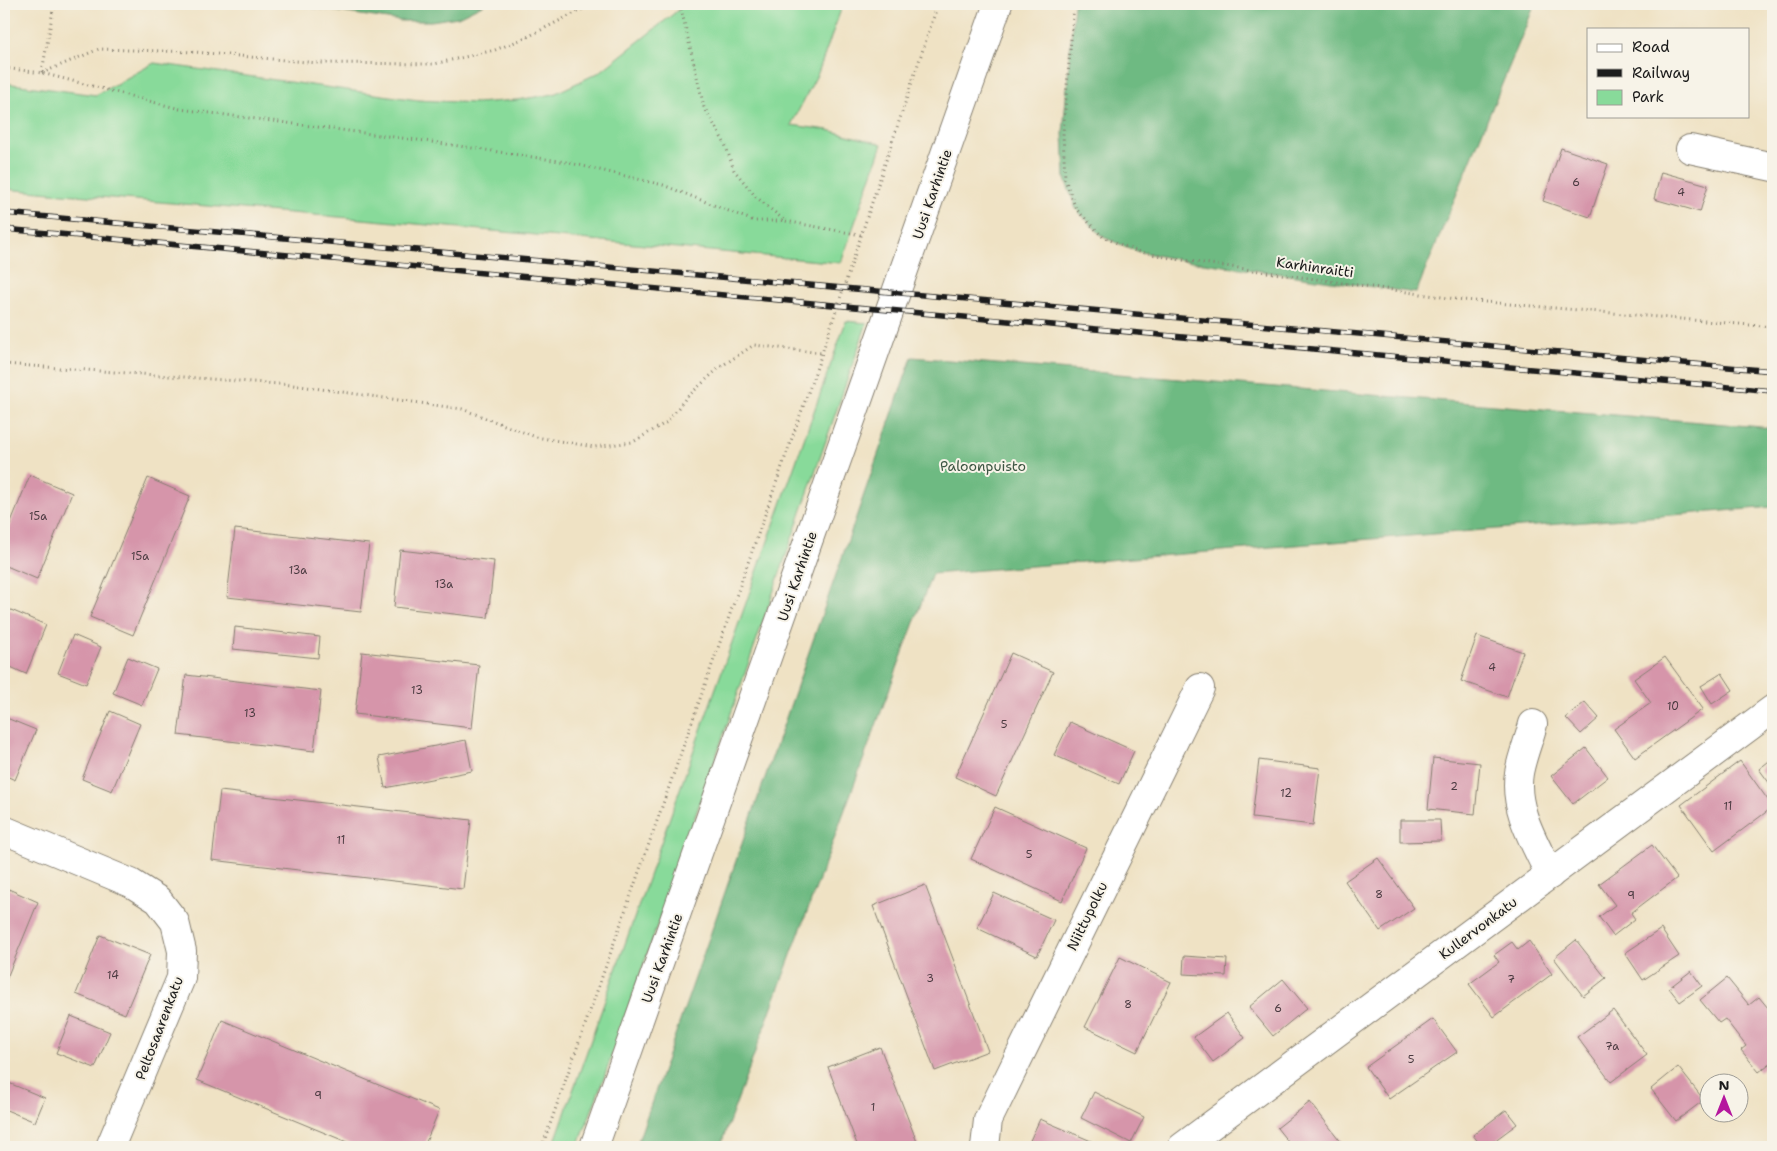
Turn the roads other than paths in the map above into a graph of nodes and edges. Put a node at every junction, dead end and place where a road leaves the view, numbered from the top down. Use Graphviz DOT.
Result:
graph roads {
  1 [pos="998,4"];
  2 [pos="1690,149"];
  3 [pos="1773,167"];
  4 [pos="1200,688"];
  5 [pos="1773,709"];
  6 [pos="1533,724"];
  7 [pos="4,830"];
  8 [pos="1550,875"];
  9 [pos="110,1147"];
  10 [pos="594,1147"];
  11 [pos="985,1147"];
  12 [pos="1182,1147"];
  1 -- 10 [label="street, Uusi Karhintie"];
  2 -- 3 [label="street"];
  4 -- 11 [label="street, Niittupolku"];
  5 -- 8 [label="street, Kullervonkatu"];
  6 -- 8 [label="street"];
  7 -- 9 [label="street, Peltosaarenkatu"];
  8 -- 12 [label="street, Kullervonkatu"];
}
